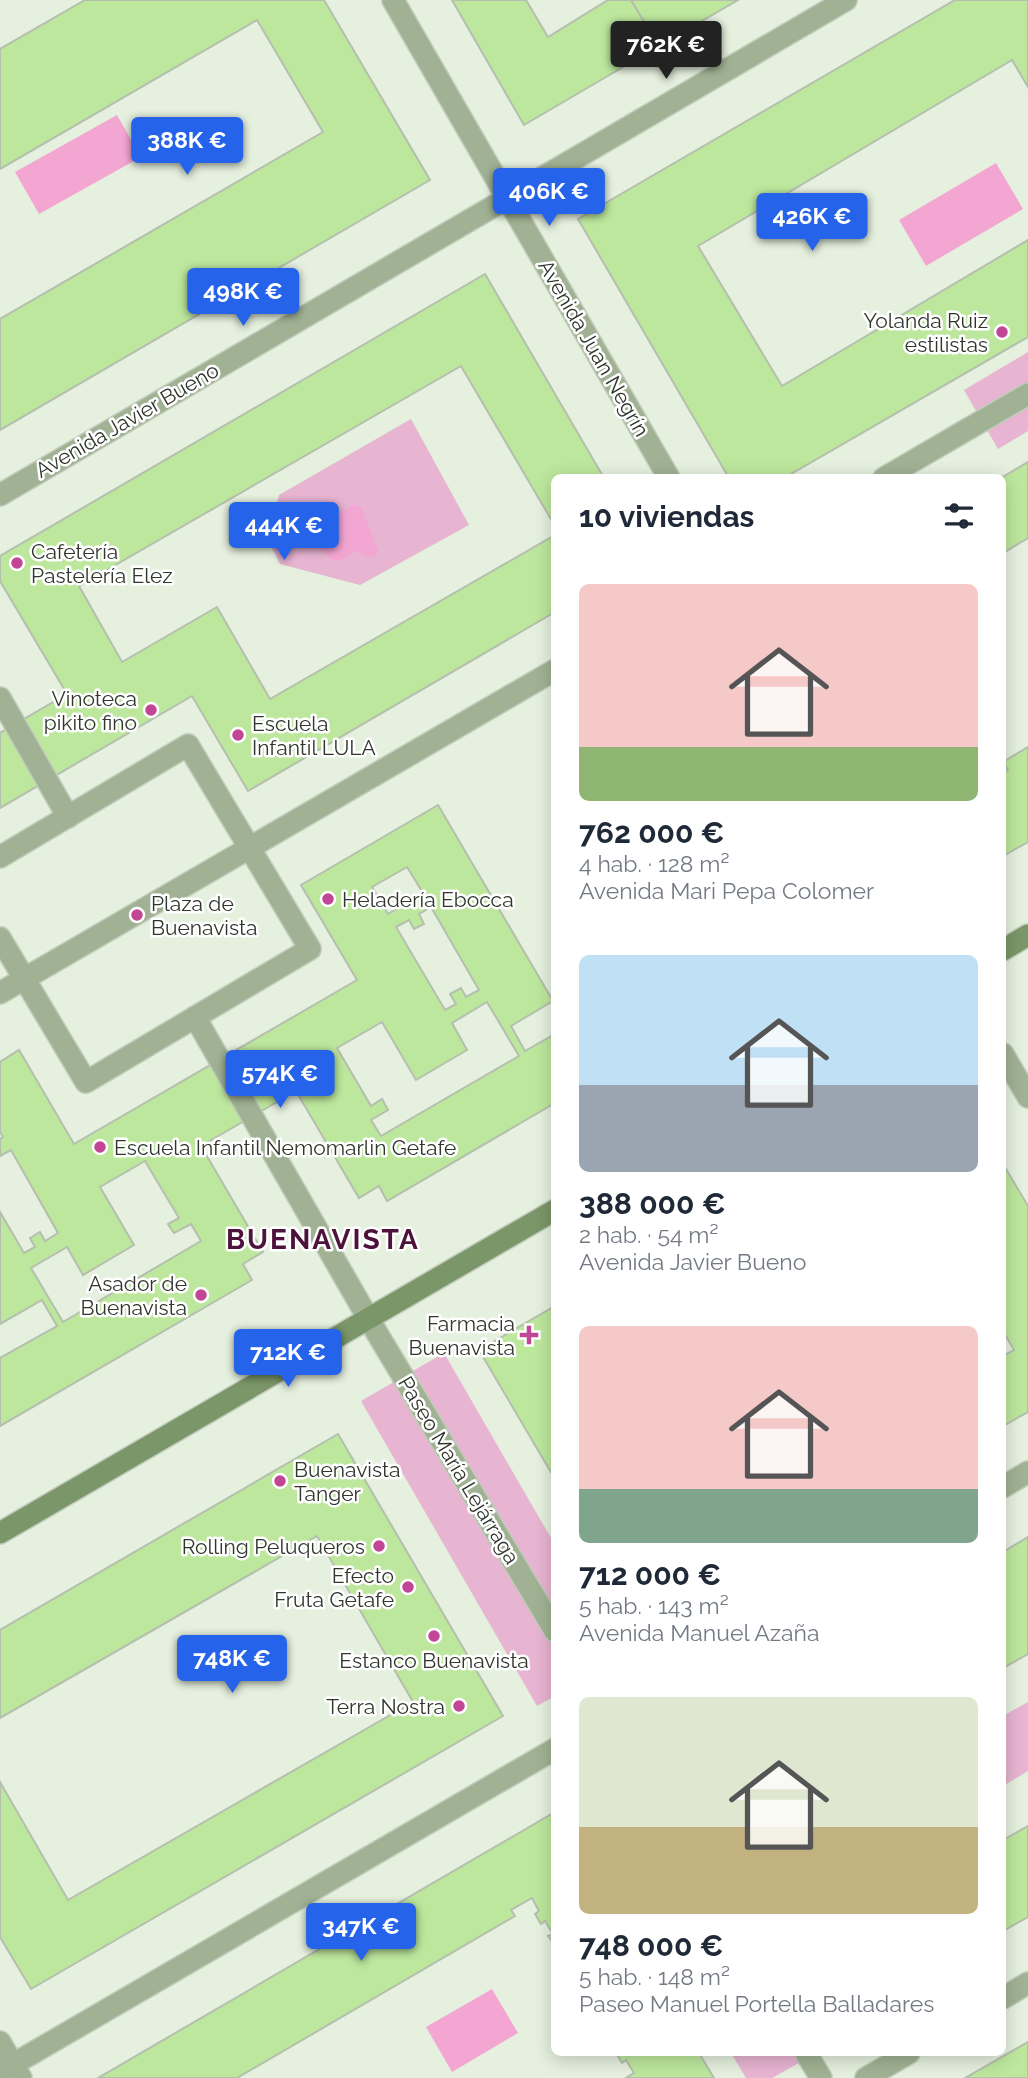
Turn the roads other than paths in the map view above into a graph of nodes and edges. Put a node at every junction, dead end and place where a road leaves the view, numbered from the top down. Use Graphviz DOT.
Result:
graph roads {
  1 [pos="393,0"];
  2 [pos="846,0"];
  3 [pos="507,198"];
  4 [pos="1028,394"];
  5 [pos="667,474"];
  6 [pos="891,474"];
  7 [pos="0,495"];
  8 [pos="551,672"];
  9 [pos="0,698"];
  10 [pos="68,817"];
  11 [pos="250,848"];
  12 [pos="0,857"];
  13 [pos="1028,935"];
  14 [pos="0,937"];
  15 [pos="1006,948"];
  16 [pos="24,979"];
  17 [pos="0,993"];
  18 [pos="195,1017"];
  19 [pos="1006,1059"];
  20 [pos="1028,1097"];
  21 [pos="551,1212"];
  22 [pos="369,1318"];
  23 [pos="1028,1472"];
  24 [pos="1006,1485"];
  25 [pos="0,1533"];
  26 [pos="551,1624"];
  27 [pos="551,1751"];
  28 [pos="1028,1983"];
  29 [pos="1006,1996"];
  30 [pos="0,2042"];
  31 [pos="808,2056"];
  32 [pos="904,2056"];
  33 [pos="11,2071"];
  34 [pos="821,2078"];
  35 [pos="866,2078"];
  1 -- 3 [label="street, Avenida Juan Negrín"];
  2 -- 3 [label="street, Avenida Javier Bueno"];
  3 -- 5 [label="street, Avenida Juan Negrín"];
  3 -- 7 [label="street, Avenida Javier Bueno"];
  4 -- 6 [label="street"];
  8 -- 11 [label="street"];
  9 -- 10 [label="street"];
  10 -- 11 [label="street"];
  10 -- 12 [label="street"];
  11 -- 16 [label="street"];
  11 -- 18 [label="street"];
  13 -- 15 [label="street"];
  14 -- 16 [label="street"];
  16 -- 17 [label="street"];
  16 -- 18 [label="street"];
  18 -- 22 [label="street, Paseo María Lejárraga"];
  19 -- 20 [label="street"];
  21 -- 22 [label="street"];
  22 -- 25 [label="street"];
  22 -- 26 [label="street, Paseo María Lejárraga"];
  23 -- 24 [label="street"];
  27 -- 33 [label="street"];
  28 -- 29 [label="street"];
  30 -- 33 [label="street"];
  31 -- 34 [label="street"];
  32 -- 35 [label="street"];
}
